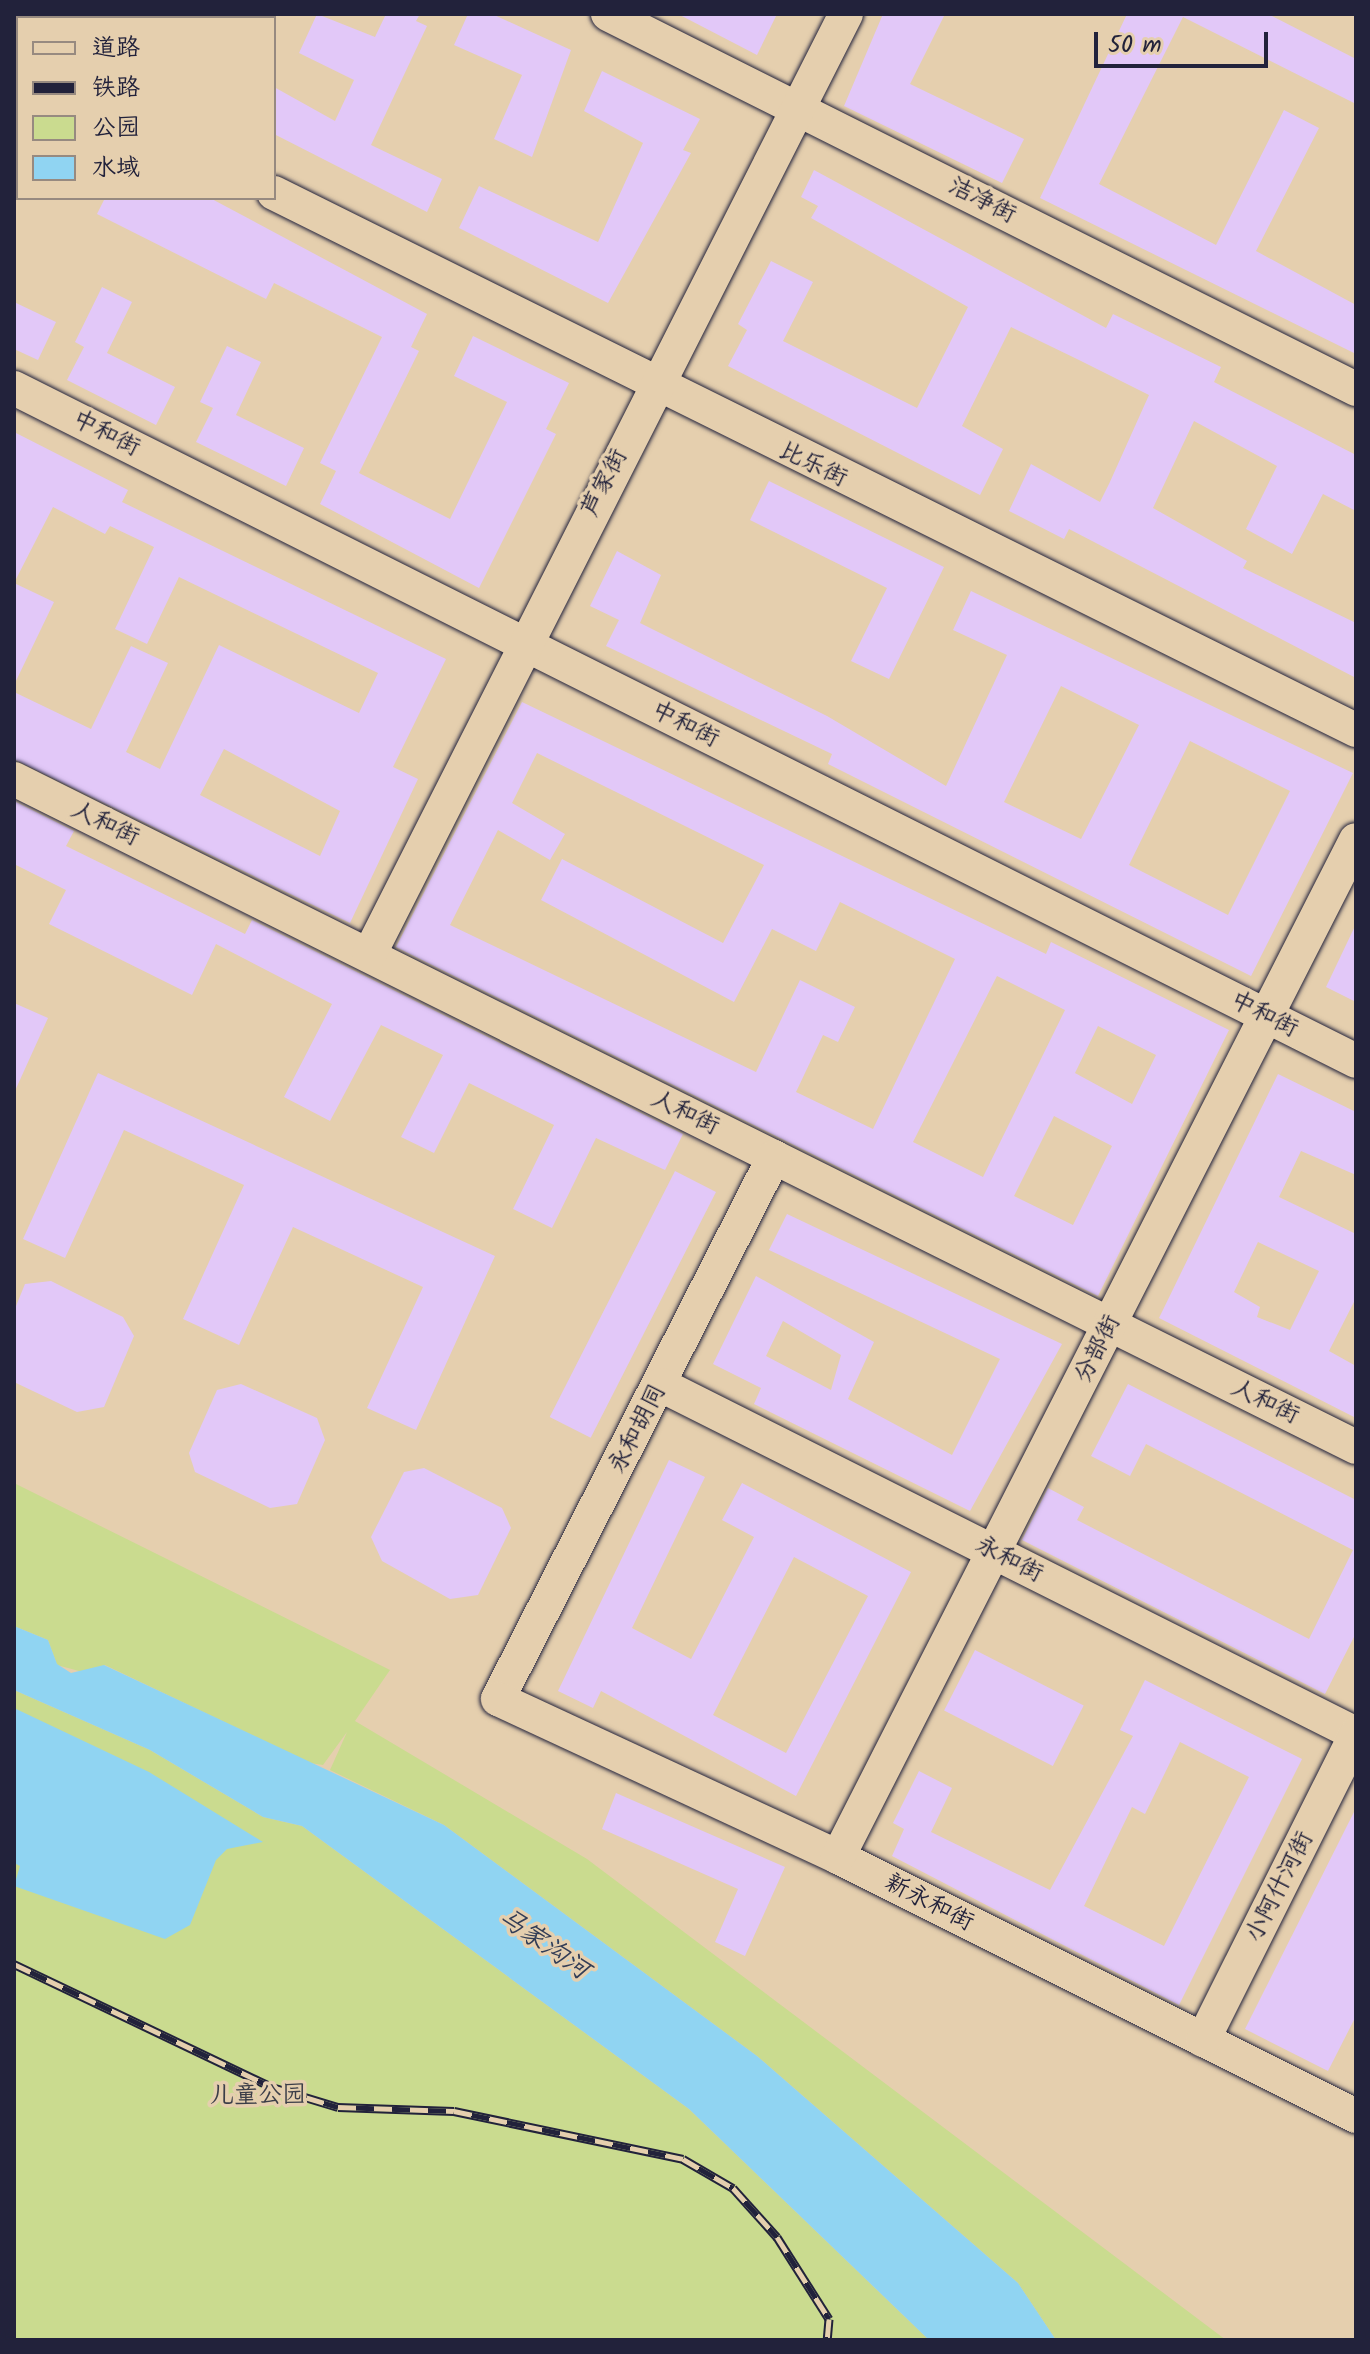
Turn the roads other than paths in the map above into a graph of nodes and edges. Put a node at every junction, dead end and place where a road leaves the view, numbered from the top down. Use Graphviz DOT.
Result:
graph roads {
  1 [pos="608,14"];
  2 [pos="846,14"];
  3 [pos="798,109"];
  4 [pos="276,194"];
  5 [pos="14,388"];
  6 [pos="655,388"];
  7 [pos="1356,389"];
  8 [pos="522,643"];
  9 [pos="1356,730"];
  10 [pos="14,779"];
  11 [pos="1356,840"];
  12 [pos="369,955"];
  13 [pos="1265,1015"];
  14 [pos="1356,1061"];
  15 [pos="774,1157"];
  16 [pos="1111,1325"];
  17 [pos="661,1385"];
  18 [pos="1356,1447"];
  19 [pos="994,1553"];
  20 [pos="498,1699"];
  21 [pos="1356,1734"];
  22 [pos="838,1857"];
  23 [pos="1203,2040"];
  24 [pos="1356,2116"];
  1 -- 3 [label="street, 洁净街"];
  2 -- 3 [label="street, 芦家街"];
  3 -- 6 [label="street, 芦家街"];
  3 -- 7 [label="street, 洁净街"];
  4 -- 6 [label="street, 比乐街"];
  5 -- 8 [label="street, 中和街"];
  6 -- 8 [label="street, 芦家街"];
  6 -- 9 [label="street, 比乐街"];
  8 -- 12 [label="street, 芦家街"];
  8 -- 13 [label="street, 中和街"];
  10 -- 12 [label="street, 人和街"];
  11 -- 13 [label="street, 分部街"];
  12 -- 15 [label="street, 人和街"];
  13 -- 14 [label="street, 中和街"];
  13 -- 16 [label="street, 分部街"];
  15 -- 16 [label="street, 人和街"];
  15 -- 17 [label="street, 永和胡同"];
  16 -- 18 [label="street, 人和街"];
  16 -- 19 [label="street, 分部街"];
  17 -- 19 [label="street, 永和街"];
  17 -- 20 [label="street, 永和胡同"];
  19 -- 21 [label="street, 永和街"];
  19 -- 22 [label="street, 分部街"];
  20 -- 22 [label="street, 新永和街"];
  21 -- 23 [label="street, 小阿什河街"];
  22 -- 23 [label="street, 新永和街"];
  23 -- 24 [label="street, 新永和街"];
}
